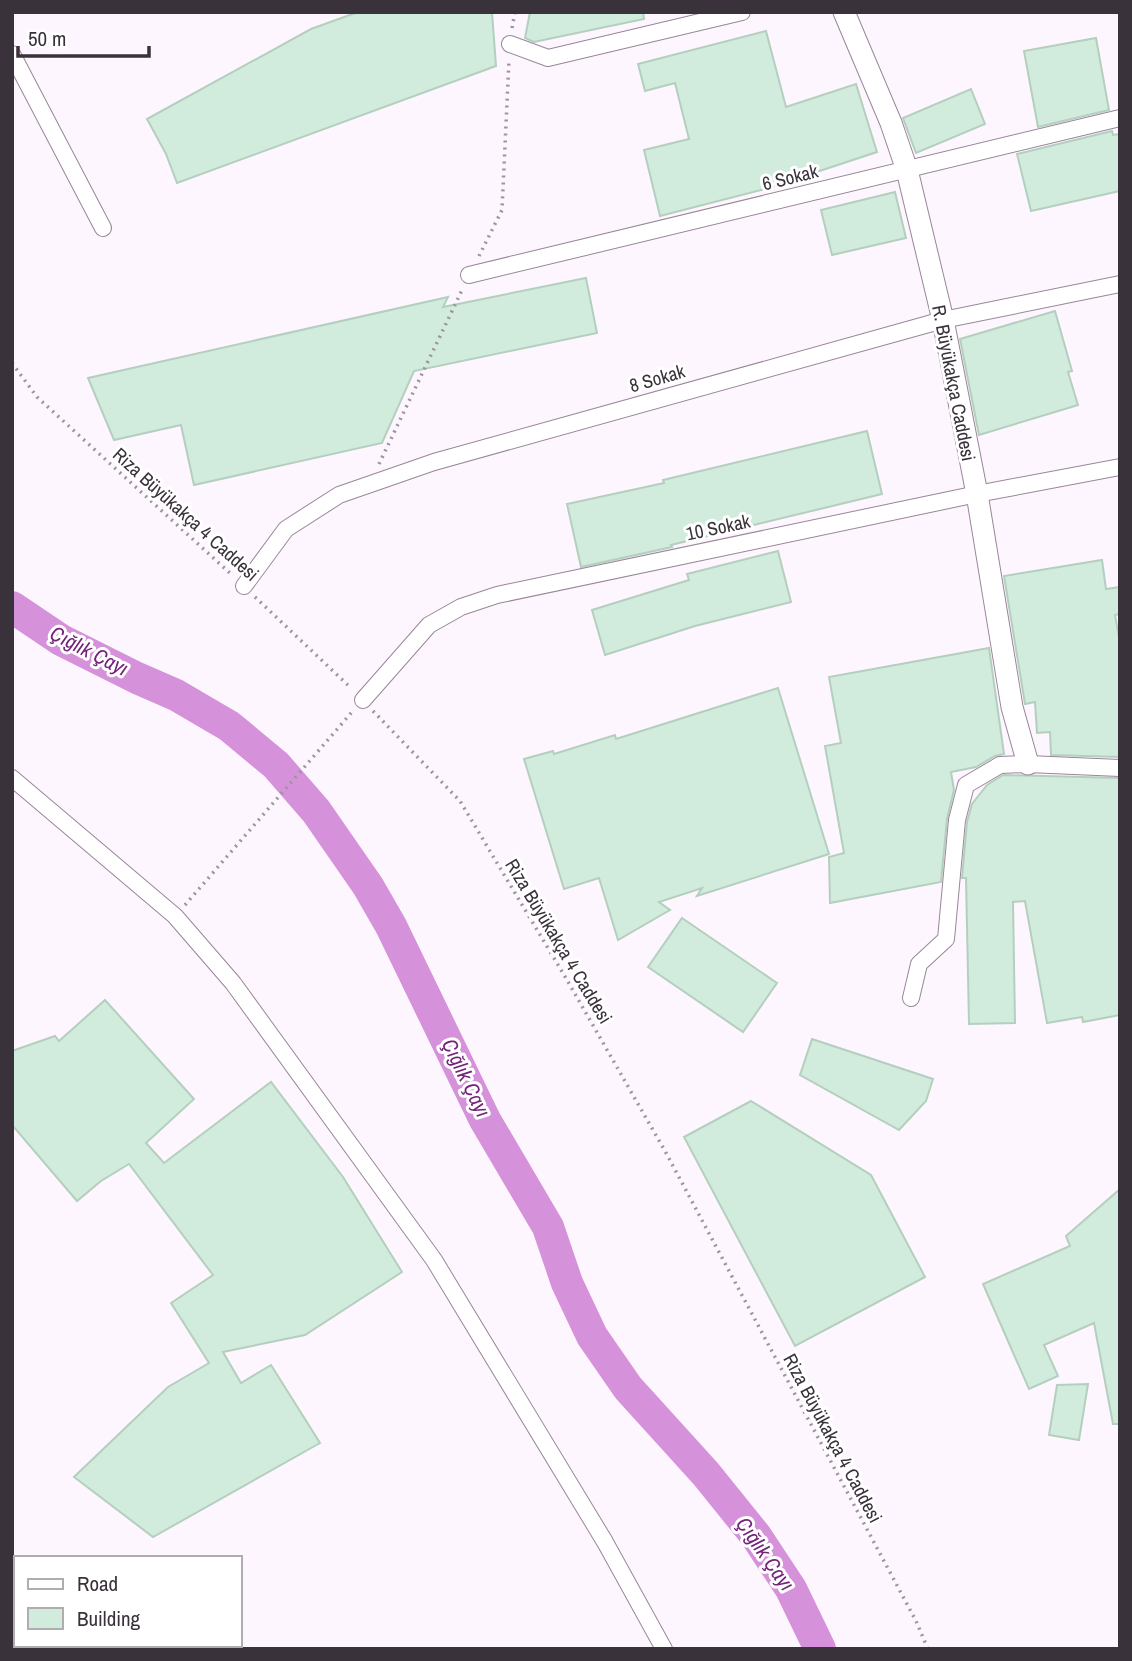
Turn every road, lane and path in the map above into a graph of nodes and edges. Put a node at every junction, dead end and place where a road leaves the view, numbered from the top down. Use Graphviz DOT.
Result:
graph roads {
  1 [pos="514,12"];
  2 [pos="742,12"];
  3 [pos="844,12"];
  4 [pos="510,44"];
  5 [pos="12,54"];
  6 [pos="1120,118"];
  7 [pos="906,170"];
  8 [pos="103,228"];
  9 [pos="469,275"];
  10 [pos="1120,284"];
  11 [pos="943,320"];
  12 [pos="12,363"];
  13 [pos="1120,467"];
  14 [pos="371,482"];
  15 [pos="977,494"];
  16 [pos="244,586"];
  17 [pos="363,700"];
  18 [pos="1028,764"];
  19 [pos="1120,768"];
  20 [pos="12,778"];
  21 [pos="176,916"];
  22 [pos="911,998"];
  23 [pos="664,1649"];
  24 [pos="928,1649"];
  1 -- 4 [label="path"];
  2 -- 4 [label="street"];
  3 -- 7 [label="street, R. Büyükakça Caddesi"];
  4 -- 9 [label="path"];
  5 -- 8 [label="street"];
  6 -- 7 [label="street, 6 Sokak"];
  7 -- 9 [label="street, 6 Sokak"];
  7 -- 11 [label="street, R. Büyükakça Caddesi"];
  9 -- 14 [label="path"];
  10 -- 11 [label="street, 8 Sokak"];
  11 -- 14 [label="street, 8 Sokak"];
  11 -- 15 [label="street, R. Büyükakça Caddesi"];
  12 -- 16 [label="path, Riza Büyükakça 4 Caddesi"];
  13 -- 15 [label="street, 10 Sokak"];
  14 -- 16 [label="street, 8 Sokak"];
  15 -- 17 [label="street, 10 Sokak"];
  15 -- 18 [label="street, R. Büyükakça Caddesi"];
  16 -- 17 [label="path, Riza Büyükakça 4 Caddesi"];
  17 -- 21 [label="path"];
  17 -- 24 [label="path, Riza Büyükakça 4 Caddesi"];
  18 -- 19 [label="street"];
  18 -- 22 [label="street"];
  20 -- 21 [label="street"];
  21 -- 23 [label="street"];
}
